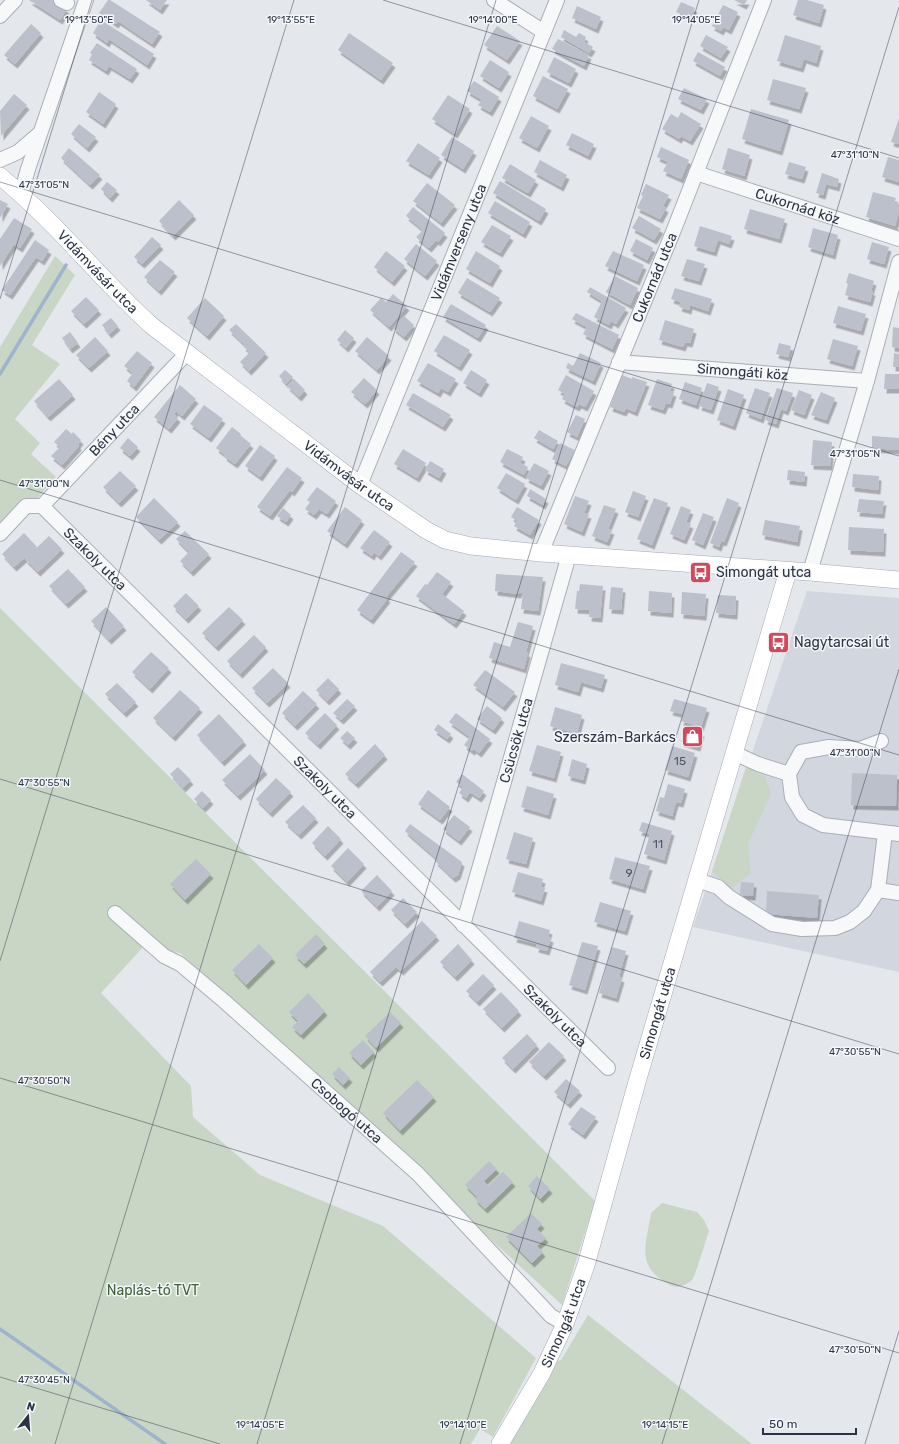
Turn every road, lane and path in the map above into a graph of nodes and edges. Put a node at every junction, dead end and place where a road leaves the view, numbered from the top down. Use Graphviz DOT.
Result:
graph roads {
  1 [pos="15,0"];
  2 [pos="86,0"];
  3 [pos="494,0"];
  4 [pos="557,0"];
  5 [pos="764,0"];
  6 [pos="0,16"];
  7 [pos="544,32"];
  8 [pos="40,133"];
  9 [pos="0,160"];
  10 [pos="696,173"];
  11 [pos="0,176"];
  12 [pos="21,194"];
  13 [pos="899,239"];
  14 [pos="899,262"];
  15 [pos="187,353"];
  16 [pos="619,362"];
  17 [pos="867,381"];
  18 [pos="360,485"];
  19 [pos="42,506"];
  20 [pos="0,534"];
  21 [pos="541,554"];
  22 [pos="569,555"];
  23 [pos="788,571"];
  24 [pos="810,572"];
  25 [pos="899,580"];
  26 [pos="881,741"];
  27 [pos="734,753"];
  28 [pos="788,774"];
  29 [pos="892,833"];
  30 [pos="697,880"];
  31 [pos="878,890"];
  32 [pos="899,893"];
  33 [pos="115,913"];
  34 [pos="463,925"];
  35 [pos="608,1068"];
  36 [pos="565,1324"];
  37 [pos="500,1444"];
  1 -- 6 [label="street"];
  2 -- 8 [label="street"];
  3 -- 7 [label="street"];
  4 -- 7 [label="street, Vidámverseny utca"];
  5 -- 10 [label="street, Cukornád utca"];
  7 -- 18 [label="street, Vidámverseny utca"];
  8 -- 9 [label="street"];
  8 -- 12 [label="street"];
  10 -- 13 [label="street, Cukornád köz"];
  10 -- 16 [label="street, Cukornád utca"];
  11 -- 12 [label="main road, Vidámvásár utca"];
  12 -- 15 [label="main road, Vidámvásár utca"];
  14 -- 17 [label="street"];
  15 -- 18 [label="main road, Vidámvásár utca"];
  15 -- 19 [label="street, Bény utca"];
  16 -- 17 [label="street, Simongáti köz"];
  16 -- 21 [label="street, Cukornád utca"];
  17 -- 24 [label="street"];
  18 -- 21 [label="main road, Vidámvásár utca"];
  19 -- 20 [label="street"];
  19 -- 34 [label="street, Szakoly utca"];
  21 -- 22 [label="main road, Vidámvásár utca"];
  22 -- 23 [label="main road, Vidámvásár utca"];
  22 -- 34 [label="street, Csücsök utca"];
  23 -- 24 [label="main road"];
  23 -- 27 [label="main road, Simongát utca"];
  24 -- 25 [label="main road"];
  26 -- 28 [label="street"];
  27 -- 28 [label="street"];
  27 -- 30 [label="main road, Simongát utca"];
  28 -- 29 [label="street"];
  29 -- 31 [label="street"];
  30 -- 31 [label="street"];
  30 -- 36 [label="main road, Simongát utca"];
  31 -- 32 [label="street"];
  33 -- 36 [label="street, Csobogó utca"];
  34 -- 35 [label="street, Szakoly utca"];
  36 -- 37 [label="main road, Simongát utca"];
}
